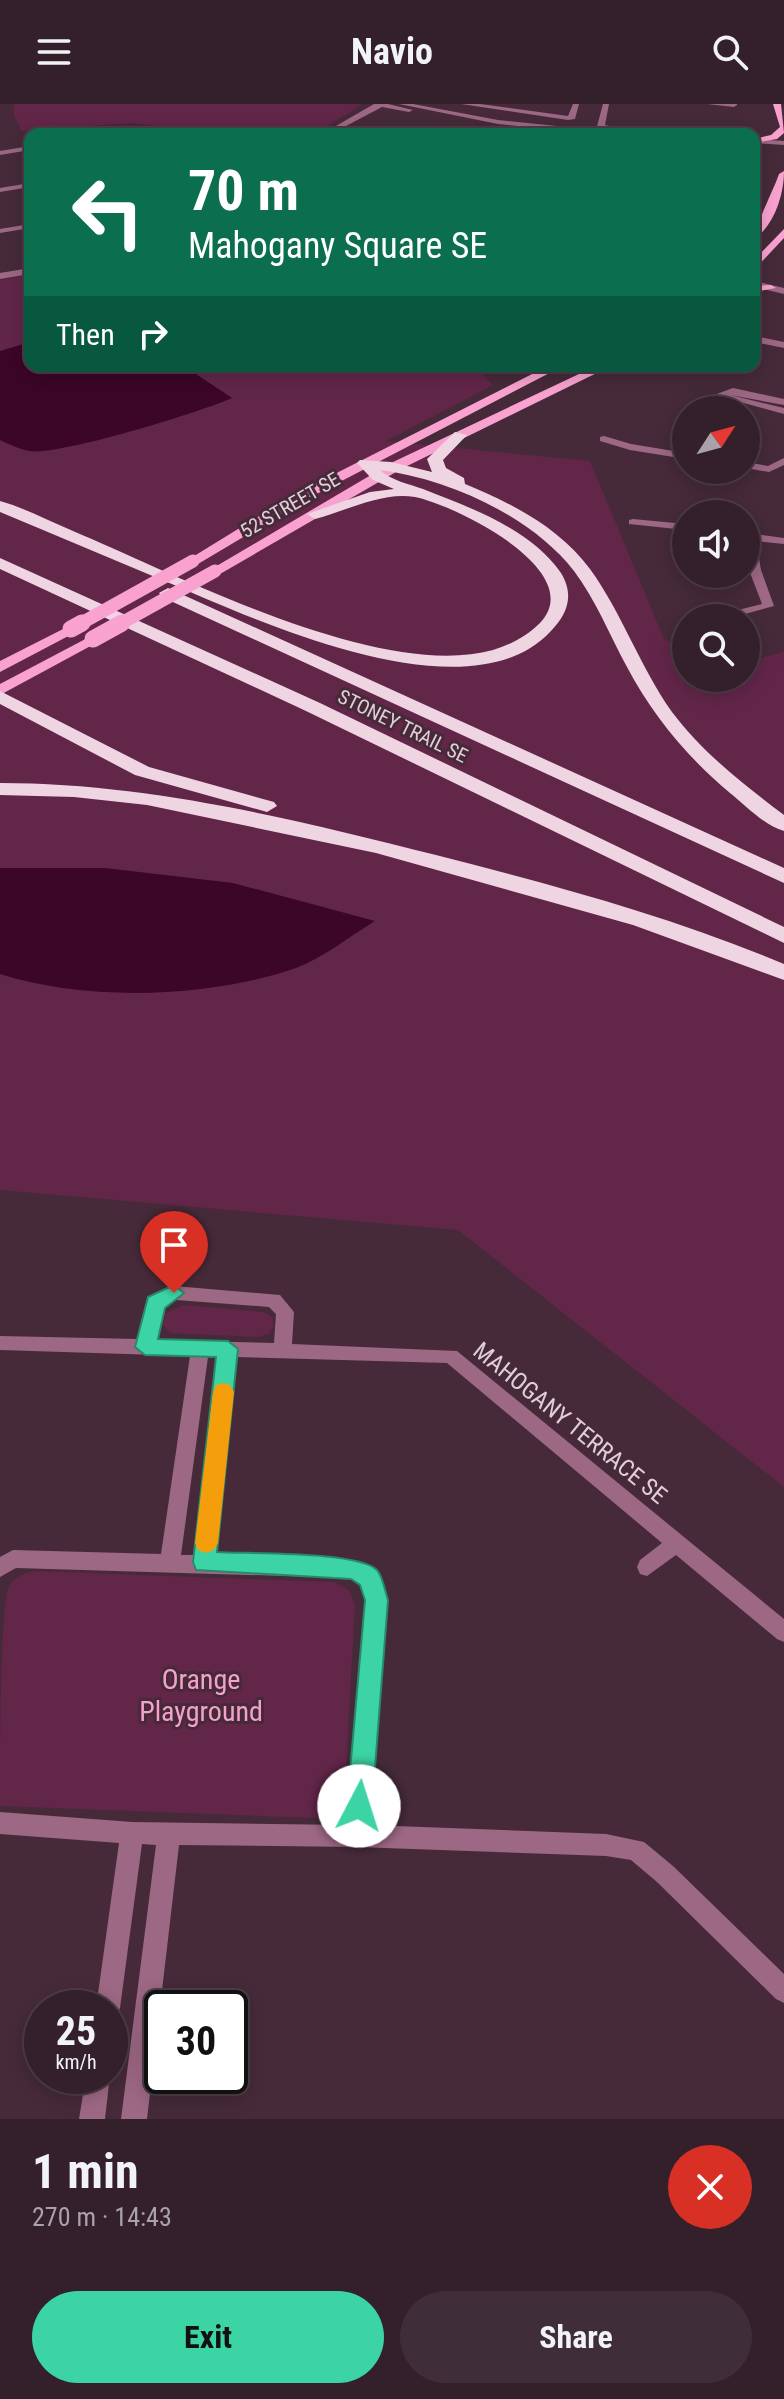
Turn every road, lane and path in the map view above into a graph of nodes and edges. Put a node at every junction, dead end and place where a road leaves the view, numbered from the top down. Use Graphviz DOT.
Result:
graph roads {
  1 [pos="369,104"];
  2 [pos="380,104"];
  3 [pos="402,104"];
  4 [pos="464,104"];
  5 [pos="576,104"];
  6 [pos="606,104"];
  7 [pos="710,104"];
  8 [pos="777,104"];
  9 [pos="734,105"];
  10 [pos="356,116"];
  11 [pos="784,127"];
  12 [pos="338,128"];
  13 [pos="522,128"];
  14 [pos="566,128"];
  15 [pos="601,128"];
  16 [pos="760,141"];
  17 [pos="760,143"];
  18 [pos="784,145"];
  19 [pos="24,149"];
  20 [pos="0,153"];
  21 [pos="784,174"];
  22 [pos="24,186"];
  23 [pos="0,190"];
  24 [pos="24,227"];
  25 [pos="760,227"];
  26 [pos="0,231"];
  27 [pos="784,232"];
  28 [pos="760,260"];
  29 [pos="24,272"];
  30 [pos="0,276"];
  31 [pos="760,279"];
  32 [pos="784,284"];
  33 [pos="760,287"];
  34 [pos="771,288"];
  35 [pos="784,291"];
  36 [pos="760,340"];
  37 [pos="784,345"];
  38 [pos="545,372"];
  39 [pos="592,372"];
  40 [pos="784,402"];
  41 [pos="784,411"];
  42 [pos="460,435"];
  43 [pos="604,439"];
  44 [pos="672,454"];
  45 [pos="784,461"];
  46 [pos="365,463"];
  47 [pos="398,465"];
  48 [pos="760,467"];
  49 [pos="378,477"];
  50 [pos="417,494"];
  51 [pos="483,499"];
  52 [pos="0,506"];
  53 [pos="315,514"];
  54 [pos="0,518"];
  55 [pos="633,522"];
  56 [pos="672,526"];
  57 [pos="760,538"];
  58 [pos="784,541"];
  59 [pos="0,563"];
  60 [pos="760,584"];
  61 [pos="760,608"];
  62 [pos="0,667"];
  63 [pos="0,690"];
  64 [pos="0,697"];
  65 [pos="0,789"];
  66 [pos="784,825"];
  67 [pos="784,876"];
  68 [pos="675,929"];
  69 [pos="784,936"];
  70 [pos="784,973"];
  71 [pos="0,1343"];
  72 [pos="145,1347"];
  73 [pos="200,1349"];
  74 [pos="228,1349"];
  75 [pos="283,1351"];
  76 [pos="677,1542"];
  77 [pos="170,1561"];
  78 [pos="204,1562"];
  79 [pos="647,1567"];
  80 [pos="0,1568"];
  81 [pos="784,1632"];
  82 [pos="0,1823"];
  83 [pos="132,1833"];
  84 [pos="169,1834"];
  85 [pos="357,1836"];
  86 [pos="110,1990"];
  87 [pos="784,1991"];
  88 [pos="95,2094"];
  89 [pos="92,2119"];
  90 [pos="134,2119"];
  1 -- 10 [label="street"];
  2 -- 10 [label="street"];
  2 -- 13 [label="street"];
  3 -- 14 [label="street"];
  4 -- 5 [label="street"];
  6 -- 15 [label="street"];
  7 -- 9 [label="street"];
  8 -- 11 [label="main road"];
  10 -- 12 [label="street"];
  11 -- 16 [label="main road"];
  17 -- 18 [label="street"];
  19 -- 20 [label="street"];
  21 -- 25 [label="main road"];
  22 -- 23 [label="street"];
  24 -- 26 [label="street"];
  27 -- 28 [label="main road"];
  29 -- 30 [label="street"];
  31 -- 32 [label="street"];
  33 -- 34 [label="main road"];
  34 -- 35 [label="street"];
  36 -- 37 [label="street"];
  38 -- 46 [label="main road, 52 STREET SE"];
  39 -- 42 [label="main road, 52 STREET SE"];
  40 -- 41 [label="street"];
  42 -- 47 [label="main road, 52 STREET SE"];
  42 -- 51 [label="highway"];
  43 -- 44 [label="street"];
  45 -- 48 [label="street"];
  46 -- 47 [label="highway"];
  46 -- 49 [label="highway"];
  46 -- 62 [label="main road, 52 STREET SE, bridge"];
  47 -- 49 [label="main road, 52 STREET SE"];
  47 -- 51 [label="highway"];
  49 -- 50 [label="highway"];
  49 -- 53 [label="main road, 52 STREET SE"];
  50 -- 52 [label="highway"];
  50 -- 53 [label="highway"];
  51 -- 66 [label="highway"];
  53 -- 63 [label="main road, 52 STREET SE, bridge"];
  54 -- 67 [label="highway, STONEY TRAIL SE"];
  55 -- 56 [label="street"];
  57 -- 58 [label="street"];
  59 -- 69 [label="highway, STONEY TRAIL SE"];
  60 -- 61 [label="street"];
  64 -- 68 [label="highway"];
  65 -- 68 [label="highway"];
  68 -- 70 [label="highway"];
  71 -- 72 [label="street, MAHOGANY TERRACE SE"];
  72 -- 73 [label="street, MAHOGANY TERRACE SE"];
  72 -- 75 [label="street"];
  73 -- 74 [label="street, MAHOGANY TERRACE SE"];
  73 -- 77 [label="street"];
  74 -- 75 [label="street, MAHOGANY TERRACE SE"];
  74 -- 78 [label="street"];
  75 -- 76 [label="street, MAHOGANY TERRACE SE"];
  76 -- 79 [label="street"];
  76 -- 81 [label="street, MAHOGANY TERRACE SE"];
  77 -- 78 [label="street"];
  77 -- 80 [label="street"];
  78 -- 85 [label="street"];
  82 -- 83 [label="street"];
  83 -- 84 [label="street"];
  83 -- 86 [label="street"];
  84 -- 85 [label="street"];
  84 -- 90 [label="street"];
  85 -- 87 [label="street"];
  88 -- 89 [label="street"];
}
